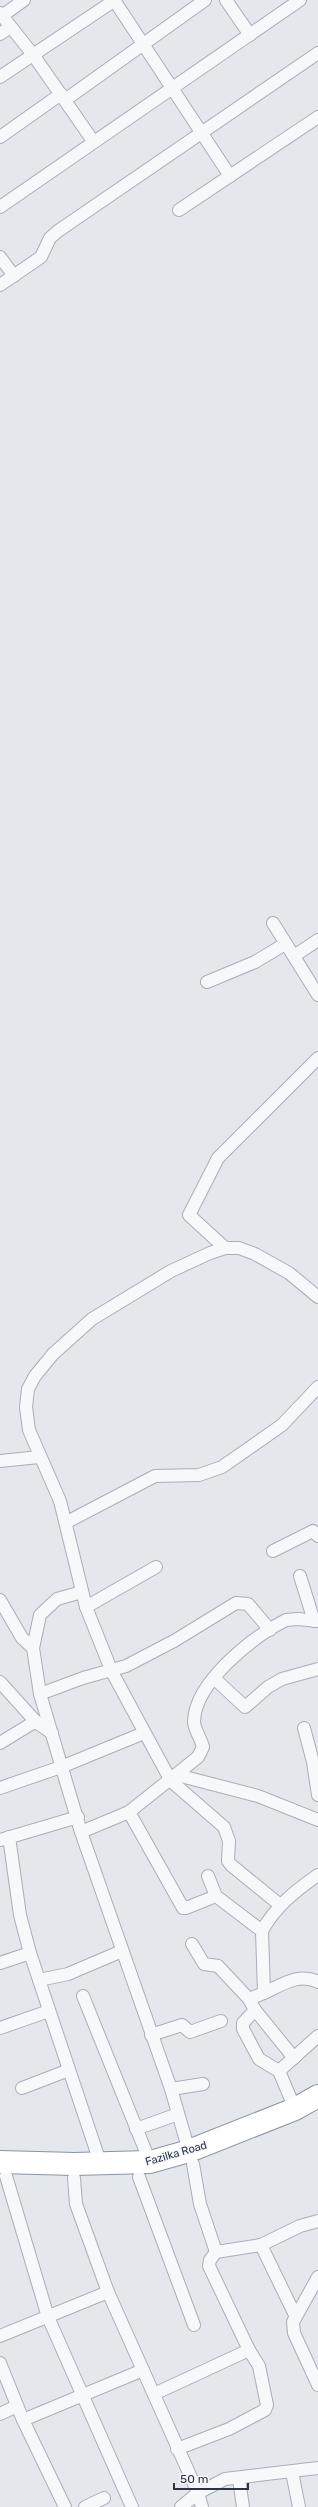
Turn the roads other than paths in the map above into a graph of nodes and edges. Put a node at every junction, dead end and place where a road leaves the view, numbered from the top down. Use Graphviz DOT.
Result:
graph roads {
  1 [pos="24,0"];
  2 [pos="114,0"];
  3 [pos="205,0"];
  4 [pos="226,0"];
  5 [pos="300,0"];
  6 [pos="1,15"];
  7 [pos="10,27"];
  8 [pos="0,34"];
  9 [pos="250,35"];
  10 [pos="144,44"];
  11 [pos="318,53"];
  12 [pos="34,56"];
  13 [pos="0,76"];
  14 [pos="174,88"];
  15 [pos="63,97"];
  16 [pos="318,117"];
  17 [pos="202,131"];
  18 [pos="0,137"];
  19 [pos="93,141"];
  20 [pos="230,176"];
  21 [pos="0,207"];
  22 [pos="179,210"];
  23 [pos="0,257"];
  24 [pos="14,276"];
  25 [pos="0,285"];
  26 [pos="274,923"];
  27 [pos="318,940"];
  28 [pos="285,944"];
  29 [pos="294,956"];
  30 [pos="207,982"];
  31 [pos="318,995"];
  32 [pos="318,1058"];
  33 [pos="225,1248"];
  34 [pos="318,1297"];
  35 [pos="318,1386"];
  36 [pos="39,1457"];
  37 [pos="1,1459"];
  38 [pos="67,1522"];
  39 [pos="318,1536"];
  40 [pos="273,1551"];
  41 [pos="156,1568"];
  42 [pos="300,1576"];
  43 [pos="82,1592"];
  44 [pos="0,1600"];
  45 [pos="86,1607"];
  46 [pos="316,1621"];
  47 [pos="270,1630"];
  48 [pos="33,1648"];
  49 [pos="318,1669"];
  50 [pos="112,1672"];
  51 [pos="214,1678"];
  52 [pos="0,1682"];
  53 [pos="40,1694"];
  54 [pos="36,1721"];
  55 [pos="304,1728"];
  56 [pos="52,1733"];
  57 [pos="144,1733"];
  58 [pos="0,1743"];
  59 [pos="61,1767"];
  60 [pos="174,1778"];
  61 [pos="0,1788"];
  62 [pos="318,1795"];
  63 [pos="129,1812"];
  64 [pos="78,1817"];
  65 [pos="318,1820"];
  66 [pos="81,1832"];
  67 [pos="4,1838"];
  68 [pos="318,1875"];
  69 [pos="208,1876"];
  70 [pos="216,1896"];
  71 [pos="280,1905"];
  72 [pos="262,1931"];
  73 [pos="192,1944"];
  74 [pos="122,1951"];
  75 [pos="30,1953"];
  76 [pos="0,1963"];
  77 [pos="39,1980"];
  78 [pos="318,1982"];
  79 [pos="264,1993"];
  80 [pos="83,1996"];
  81 [pos="249,1999"];
  82 [pos="255,2010"];
  83 [pos="49,2011"];
  84 [pos="221,2020"];
  85 [pos="0,2028"];
  86 [pos="151,2035"];
  87 [pos="318,2036"];
  88 [pos="294,2058"];
  89 [pos="69,2070"];
  90 [pos="279,2071"];
  91 [pos="203,2084"];
  92 [pos="22,2088"];
  93 [pos="171,2089"];
  94 [pos="318,2096"];
  95 [pos="295,2109"];
  96 [pos="318,2110"];
  97 [pos="178,2114"];
  98 [pos="136,2129"];
  99 [pos="191,2158"];
  100 [pos="102,2165"];
  101 [pos="144,2170"];
  102 [pos="2,2171"];
  103 [pos="74,2178"];
  104 [pos="318,2221"];
  105 [pos="260,2245"];
  106 [pos="216,2252"];
  107 [pos="316,2285"];
  108 [pos="108,2292"];
  109 [pos="295,2315"];
  110 [pos="48,2317"];
  111 [pos="194,2325"];
  112 [pos="0,2336"];
  113 [pos="249,2350"];
  114 [pos="0,2363"];
  115 [pos="143,2370"];
  116 [pos="318,2384"];
  117 [pos="154,2394"];
  118 [pos="84,2396"];
  119 [pos="17,2406"];
  120 [pos="0,2414"];
  121 [pos="23,2420"];
  122 [pos="177,2449"];
  123 [pos="318,2468"];
  124 [pos="292,2472"];
  125 [pos="239,2479"];
  126 [pos="198,2493"];
  127 [pos="104,2498"];
  128 [pos="65,2507"];
  129 [pos="85,2507"];
  130 [pos="132,2507"];
  131 [pos="181,2507"];
  132 [pos="202,2507"];
  133 [pos="243,2507"];
  134 [pos="299,2507"];
  1 -- 6 [label="street"];
  2 -- 10 [label="street"];
  2 -- 12 [label="street"];
  3 -- 10 [label="street"];
  4 -- 9 [label="street"];
  5 -- 9 [label="street"];
  6 -- 7 [label="street"];
  7 -- 8 [label="street"];
  7 -- 12 [label="street"];
  9 -- 14 [label="street"];
  10 -- 14 [label="street"];
  10 -- 15 [label="street"];
  11 -- 17 [label="street"];
  12 -- 13 [label="street"];
  12 -- 15 [label="street"];
  14 -- 17 [label="street"];
  14 -- 19 [label="street"];
  15 -- 18 [label="street"];
  15 -- 19 [label="street"];
  16 -- 20 [label="street"];
  17 -- 20 [label="street"];
  17 -- 24 [label="street"];
  19 -- 21 [label="street"];
  20 -- 22 [label="street"];
  23 -- 24 [label="street"];
  24 -- 25 [label="street"];
  26 -- 28 [label="street"];
  27 -- 29 [label="street"];
  28 -- 29 [label="street"];
  28 -- 30 [label="street"];
  29 -- 31 [label="street"];
  32 -- 33 [label="street"];
  33 -- 34 [label="street"];
  33 -- 36 [label="street"];
  35 -- 38 [label="street"];
  36 -- 37 [label="street"];
  36 -- 38 [label="street"];
  38 -- 43 [label="street"];
  39 -- 40 [label="street"];
  41 -- 45 [label="street"];
  42 -- 46 [label="street"];
  43 -- 45 [label="street"];
  43 -- 48 [label="street"];
  44 -- 48 [label="street"];
  45 -- 50 [label="street"];
  46 -- 47 [label="street"];
  47 -- 50 [label="street"];
  47 -- 51 [label="street"];
  48 -- 53 [label="street"];
  49 -- 51 [label="street"];
  50 -- 53 [label="street"];
  50 -- 57 [label="street"];
  51 -- 60 [label="street"];
  52 -- 54 [label="street"];
  53 -- 56 [label="street"];
  54 -- 56 [label="street"];
  54 -- 58 [label="street"];
  55 -- 62 [label="street"];
  56 -- 59 [label="street"];
  57 -- 59 [label="street"];
  57 -- 60 [label="street"];
  59 -- 61 [label="street"];
  59 -- 64 [label="street"];
  60 -- 63 [label="street"];
  60 -- 65 [label="street"];
  60 -- 71 [label="street"];
  63 -- 66 [label="street"];
  63 -- 70 [label="street"];
  64 -- 66 [label="street"];
  64 -- 67 [label="street"];
  66 -- 74 [label="street"];
  67 -- 75 [label="street"];
  68 -- 71 [label="street"];
  69 -- 70 [label="street"];
  70 -- 72 [label="street"];
  71 -- 72 [label="street"];
  72 -- 79 [label="street"];
  73 -- 81 [label="street"];
  74 -- 77 [label="street"];
  74 -- 86 [label="street"];
  75 -- 76 [label="street"];
  75 -- 77 [label="street"];
  77 -- 83 [label="street"];
  78 -- 79 [label="street"];
  79 -- 81 [label="street"];
  80 -- 98 [label="street"];
  81 -- 82 [label="street"];
  82 -- 88 [label="street"];
  82 -- 90 [label="street"];
  83 -- 85 [label="street"];
  83 -- 89 [label="street"];
  84 -- 86 [label="street"];
  86 -- 93 [label="street"];
  87 -- 88 [label="street"];
  88 -- 90 [label="street"];
  89 -- 92 [label="street"];
  89 -- 100 [label="street"];
  90 -- 95 [label="street"];
  91 -- 93 [label="street"];
  93 -- 97 [label="street"];
  94 -- 95 [label="highway, Fazilka Road"];
  95 -- 99 [label="highway, Fazilka Road"];
  96 -- 99 [label="highway, Fazilka Road"];
  97 -- 98 [label="street"];
  97 -- 99 [label="street"];
  98 -- 101 [label="street"];
  99 -- 101 [label="highway, Fazilka Road"];
  99 -- 106 [label="street"];
  100 -- 101 [label="highway, Fazilka Road"];
  100 -- 102 [label="highway, Fazilka Road"];
  101 -- 103 [label="highway, Fazilka Road"];
  101 -- 111 [label="street"];
  102 -- 103 [label="highway, Fazilka Road"];
  102 -- 110 [label="street"];
  103 -- 108 [label="street"];
  104 -- 105 [label="street"];
  105 -- 106 [label="street"];
  105 -- 109 [label="street"];
  106 -- 113 [label="street"];
  107 -- 109 [label="street"];
  108 -- 110 [label="street"];
  108 -- 115 [label="street"];
  109 -- 116 [label="street"];
  110 -- 112 [label="street"];
  110 -- 118 [label="street"];
  113 -- 117 [label="street"];
  113 -- 122 [label="street"];
  114 -- 119 [label="street"];
  115 -- 117 [label="street"];
  115 -- 118 [label="street"];
  117 -- 122 [label="street"];
  118 -- 121 [label="street"];
  118 -- 130 [label="street"];
  119 -- 120 [label="street"];
  119 -- 121 [label="street"];
  121 -- 128 [label="street"];
  122 -- 126 [label="street"];
  123 -- 124 [label="street"];
  124 -- 125 [label="street"];
  124 -- 134 [label="street"];
  125 -- 126 [label="street"];
  125 -- 133 [label="street"];
  126 -- 131 [label="street"];
  126 -- 132 [label="street"];
  127 -- 129 [label="street"];
}
